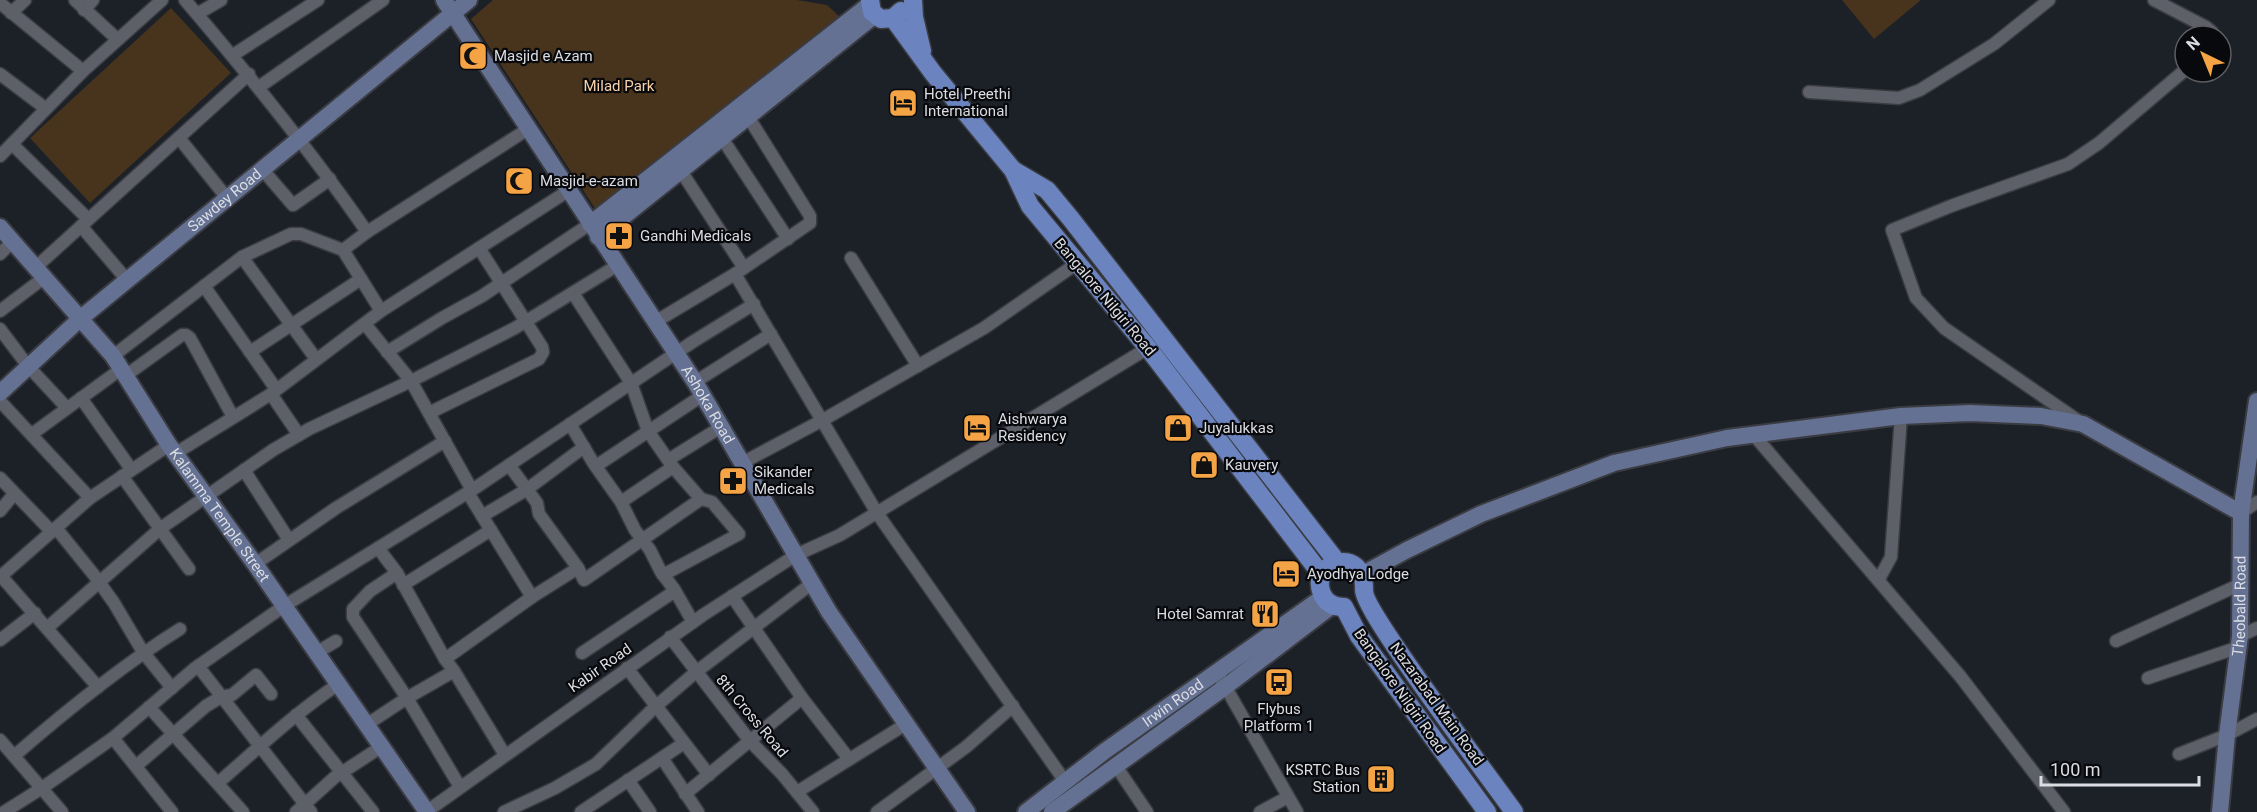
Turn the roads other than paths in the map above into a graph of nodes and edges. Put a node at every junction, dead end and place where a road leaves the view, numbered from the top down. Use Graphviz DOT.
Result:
graph roads {
  1 [pos="25,0"];
  2 [pos="75,0"];
  3 [pos="162,0"];
  4 [pos="185,0"];
  5 [pos="221,0"];
  6 [pos="318,0"];
  7 [pos="383,0"];
  8 [pos="469,0"];
  9 [pos="903,0"];
  10 [pos="913,0"];
  11 [pos="2049,0"];
  12 [pos="2154,0"];
  13 [pos="0,3"];
  14 [pos="89,5"];
  15 [pos="448,6"];
  16 [pos="877,9"];
  17 [pos="11,13"];
  18 [pos="197,14"];
  19 [pos="2200,24"];
  20 [pos="117,39"];
  21 [pos="233,56"];
  22 [pos="925,61"];
  23 [pos="83,71"];
  24 [pos="249,74"];
  25 [pos="2173,80"];
  26 [pos="2,82"];
  27 [pos="259,87"];
  28 [pos="1809,92"];
  29 [pos="45,108"];
  30 [pos="745,111"];
  31 [pos="528,129"];
  32 [pos="179,138"];
  33 [pos="722,138"];
  34 [pos="299,139"];
  35 [pos="12,144"];
  36 [pos="0,156"];
  37 [pos="262,169"];
  38 [pos="1013,170"];
  39 [pos="681,171"];
  40 [pos="330,179"];
  41 [pos="568,191"];
  42 [pos="227,198"];
  43 [pos="85,222"];
  44 [pos="0,227"];
  45 [pos="594,230"];
  46 [pos="367,232"];
  47 [pos="788,239"];
  48 [pos="13,241"];
  49 [pos="479,248"];
  50 [pos="343,250"];
  51 [pos="0,254"];
  52 [pos="242,257"];
  53 [pos="851,258"];
  54 [pos="1076,264"];
  55 [pos="618,265"];
  56 [pos="739,271"];
  57 [pos="40,272"];
  58 [pos="361,279"];
  59 [pos="127,280"];
  60 [pos="502,283"];
  61 [pos="204,286"];
  62 [pos="573,292"];
  63 [pos="754,304"];
  64 [pos="0,311"];
  65 [pos="381,311"];
  66 [pos="81,318"];
  67 [pos="526,321"];
  68 [pos="655,322"];
  69 [pos="364,324"];
  70 [pos="290,326"];
  71 [pos="0,329"];
  72 [pos="771,334"];
  73 [pos="1148,348"];
  74 [pos="250,352"];
  75 [pos="387,352"];
  76 [pos="676,353"];
  77 [pos="316,359"];
  78 [pos="28,366"];
  79 [pos="918,366"];
  80 [pos="120,367"];
  81 [pos="411,381"];
  82 [pos="631,383"];
  83 [pos="699,388"];
  84 [pos="274,391"];
  85 [pos="0,393"];
  86 [pos="81,398"];
  87 [pos="0,400"];
  88 [pos="2257,403"];
  89 [pos="67,408"];
  90 [pos="429,413"];
  91 [pos="1901,416"];
  92 [pos="233,417"];
  93 [pos="821,421"];
  94 [pos="2255,422"];
  95 [pos="570,424"];
  96 [pos="2083,424"];
  97 [pos="721,427"];
  98 [pos="648,431"];
  99 [pos="32,434"];
  100 [pos="1753,434"];
  101 [pos="300,435"];
  102 [pos="445,441"];
  103 [pos="584,447"];
  104 [pos="172,449"];
  105 [pos="742,463"];
  106 [pos="671,464"];
  107 [pos="509,465"];
  108 [pos="596,466"];
  109 [pos="244,470"];
  110 [pos="127,472"];
  111 [pos="0,478"];
  112 [pos="526,490"];
  113 [pos="470,491"];
  114 [pos="14,494"];
  115 [pos="207,497"];
  116 [pos="90,498"];
  117 [pos="701,499"];
  118 [pos="621,502"];
  119 [pos="2257,502"];
  120 [pos="0,511"];
  121 [pos="877,513"];
  122 [pos="2241,513"];
  123 [pos="482,516"];
  124 [pos="161,528"];
  125 [pos="54,530"];
  126 [pos="491,530"];
  127 [pos="643,539"];
  128 [pos="289,540"];
  129 [pos="378,548"];
  130 [pos="796,555"];
  131 [pos="1337,562"];
  132 [pos="255,564"];
  133 [pos="189,568"];
  134 [pos="578,568"];
  135 [pos="397,573"];
  136 [pos="1322,574"];
  137 [pos="1363,574"];
  138 [pos="663,575"];
  139 [pos="1,576"];
  140 [pos="1879,579"];
  141 [pos="812,584"];
  142 [pos="2241,584"];
  143 [pos="99,585"];
  144 [pos="403,585"];
  145 [pos="675,591"];
  146 [pos="732,596"];
  147 [pos="532,597"];
  148 [pos="1333,603"];
  149 [pos="284,606"];
  150 [pos="35,613"];
  151 [pos="693,622"];
  152 [pos="48,628"];
  153 [pos="753,628"];
  154 [pos="2257,628"];
  155 [pos="180,629"];
  156 [pos="670,637"];
  157 [pos="0,640"];
  158 [pos="336,641"];
  159 [pos="2116,641"];
  160 [pos="2240,641"];
  161 [pos="143,652"];
  162 [pos="316,653"];
  163 [pos="582,653"];
  164 [pos="445,659"];
  165 [pos="198,666"];
  166 [pos="627,668"];
  167 [pos="454,671"];
  168 [pos="696,672"];
  169 [pos="1216,672"];
  170 [pos="2148,678"];
  171 [pos="337,685"];
  172 [pos="98,687"];
  173 [pos="1225,687"];
  174 [pos="172,688"];
  175 [pos="271,694"];
  176 [pos="221,697"];
  177 [pos="407,698"];
  178 [pos="802,698"];
  179 [pos="1013,706"];
  180 [pos="149,707"];
  181 [pos="655,707"];
  182 [pos="296,715"];
  183 [pos="2257,719"];
  184 [pos="906,724"];
  185 [pos="366,725"];
  186 [pos="174,733"];
  187 [pos="2227,735"];
  188 [pos="113,738"];
  189 [pos="0,740"];
  190 [pos="750,741"];
  191 [pos="684,743"];
  192 [pos="261,746"];
  193 [pos="381,747"];
  194 [pos="2179,754"];
  195 [pos="505,755"];
  196 [pos="14,756"];
  197 [pos="662,758"];
  198 [pos="849,759"];
  199 [pos="136,766"];
  200 [pos="1116,766"];
  201 [pos="937,769"];
  202 [pos="342,772"];
  203 [pos="709,775"];
  204 [pos="628,780"];
  205 [pos="1064,780"];
  206 [pos="218,783"];
  207 [pos="460,787"];
  208 [pos="42,788"];
  209 [pos="797,792"];
  210 [pos="686,794"];
  211 [pos="1288,797"];
  212 [pos="304,809"];
  213 [pos="4,812"];
  214 [pos="61,812"];
  215 [pos="172,812"];
  216 [pos="243,812"];
  217 [pos="372,812"];
  218 [pos="426,812"];
  219 [pos="504,812"];
  220 [pos="581,812"];
  221 [pos="650,812"];
  222 [pos="698,812"];
  223 [pos="813,812"];
  224 [pos="877,812"];
  225 [pos="967,812"];
  226 [pos="1026,812"];
  227 [pos="1052,812"];
  228 [pos="1147,812"];
  229 [pos="1260,812"];
  230 [pos="1297,812"];
  231 [pos="1487,812"];
  232 [pos="1514,812"];
  233 [pos="2064,812"];
  234 [pos="2220,812"];
  1 -- 17 [label="street"];
  2 -- 14 [label="street"];
  3 -- 20 [label="street"];
  4 -- 18 [label="street"];
  5 -- 18 [label="street"];
  6 -- 21 [label="street"];
  7 -- 27 [label="street"];
  8 -- 15 [label="street, Sawdey Road"];
  9 -- 16 [label="main road"];
  10 -- 22 [label="main road"];
  11 -- 28 [label="street"];
  12 -- 19 [label="street"];
  13 -- 17 [label="street"];
  14 -- 20 [label="street"];
  15 -- 31 [label="street, Ashoka Road"];
  15 -- 34 [label="street, Sawdey Road"];
  16 -- 22 [label="main road, Bangalore Nilgiri Road"];
  16 -- 30 [label="street"];
  17 -- 23 [label="street"];
  18 -- 21 [label="street"];
  20 -- 23 [label="street"];
  21 -- 24 [label="street"];
  22 -- 38 [label="main road, Bangalore Nilgiri Road"];
  23 -- 29 [label="street"];
  24 -- 27 [label="street"];
  24 -- 32 [label="street"];
  25 -- 96 [label="street"];
  26 -- 29 [label="street"];
  27 -- 34 [label="street"];
  29 -- 35 [label="street"];
  30 -- 33 [label="street"];
  30 -- 45 [label="street"];
  30 -- 47 [label="street"];
  31 -- 41 [label="street, Ashoka Road"];
  31 -- 46 [label="street"];
  32 -- 42 [label="street"];
  32 -- 43 [label="street"];
  33 -- 39 [label="street"];
  33 -- 47 [label="street"];
  34 -- 37 [label="street, Sawdey Road"];
  34 -- 40 [label="street"];
  35 -- 36 [label="street"];
  35 -- 43 [label="street"];
  37 -- 40 [label="street"];
  37 -- 42 [label="street, Sawdey Road"];
  38 -- 54 [label="main road, Bangalore Nilgiri Road"];
  38 -- 131 [label="main road"];
  39 -- 45 [label="street"];
  39 -- 56 [label="street"];
  40 -- 46 [label="street"];
  41 -- 45 [label="street, Ashoka Road"];
  41 -- 49 [label="street"];
  42 -- 59 [label="street, Sawdey Road"];
  43 -- 57 [label="street"];
  43 -- 59 [label="street"];
  44 -- 48 [label="street, Kalamma Temple Street"];
  45 -- 55 [label="street, Ashoka Road"];
  45 -- 60 [label="street"];
  46 -- 50 [label="street"];
  47 -- 56 [label="street"];
  48 -- 51 [label="street"];
  48 -- 57 [label="street, Kalamma Temple Street"];
  49 -- 60 [label="street"];
  49 -- 65 [label="street"];
  50 -- 52 [label="street"];
  50 -- 58 [label="street"];
  52 -- 61 [label="street"];
  52 -- 70 [label="street"];
  53 -- 79 [label="street"];
  54 -- 73 [label="main road, Bangalore Nilgiri Road"];
  54 -- 79 [label="street"];
  55 -- 62 [label="street"];
  55 -- 68 [label="street, Ashoka Road"];
  56 -- 63 [label="street"];
  56 -- 68 [label="street"];
  57 -- 64 [label="street"];
  57 -- 66 [label="street, Kalamma Temple Street"];
  58 -- 65 [label="street"];
  58 -- 70 [label="street"];
  59 -- 66 [label="street, Sawdey Road"];
  60 -- 67 [label="street"];
  60 -- 75 [label="street"];
  61 -- 74 [label="street"];
  61 -- 80 [label="street"];
  62 -- 67 [label="street"];
  62 -- 82 [label="street"];
  63 -- 72 [label="street"];
  63 -- 76 [label="street"];
  65 -- 69 [label="street"];
  66 -- 78 [label="street, Sawdey Road"];
  66 -- 80 [label="street, Kalamma Temple Street"];
  67 -- 81 [label="street"];
  67 -- 90 [label="street"];
  68 -- 76 [label="street, Ashoka Road"];
  69 -- 75 [label="street"];
  69 -- 77 [label="street"];
  70 -- 74 [label="street"];
  70 -- 77 [label="street"];
  71 -- 78 [label="street"];
  72 -- 83 [label="street"];
  72 -- 93 [label="street"];
  73 -- 121 [label="street, Kabir Road"];
  73 -- 136 [label="main road, Bangalore Nilgiri Road"];
  74 -- 84 [label="street"];
  75 -- 81 [label="street"];
  76 -- 82 [label="street"];
  76 -- 83 [label="street, Ashoka Road"];
  77 -- 84 [label="street"];
  78 -- 85 [label="street, Sawdey Road"];
  78 -- 89 [label="street"];
  79 -- 93 [label="street"];
  80 -- 86 [label="street"];
  80 -- 92 [label="street"];
  80 -- 104 [label="street, Kalamma Temple Street"];
  81 -- 90 [label="street"];
  81 -- 101 [label="street"];
  82 -- 95 [label="street"];
  82 -- 98 [label="street"];
  83 -- 97 [label="street, Ashoka Road"];
  83 -- 98 [label="street"];
  84 -- 92 [label="street"];
  84 -- 101 [label="street"];
  86 -- 89 [label="street"];
  86 -- 110 [label="street"];
  87 -- 99 [label="street"];
  88 -- 94 [label="street, Theobald Road"];
  89 -- 99 [label="street"];
  90 -- 102 [label="street"];
  91 -- 96 [label="street"];
  91 -- 100 [label="street"];
  91 -- 140 [label="street"];
  92 -- 104 [label="street"];
  93 -- 105 [label="street"];
  93 -- 121 [label="street"];
  94 -- 122 [label="street, Theobald Road"];
  95 -- 103 [label="street"];
  95 -- 107 [label="street"];
  96 -- 122 [label="street"];
  97 -- 105 [label="street, Ashoka Road"];
  97 -- 106 [label="street"];
  98 -- 106 [label="street"];
  98 -- 108 [label="street"];
  99 -- 116 [label="street"];
  100 -- 137 [label="street"];
  100 -- 140 [label="street"];
  101 -- 109 [label="street"];
  102 -- 113 [label="street"];
  102 -- 128 [label="street"];
  103 -- 108 [label="street"];
  103 -- 112 [label="street"];
  104 -- 110 [label="street"];
  104 -- 115 [label="street, Kalamma Temple Street"];
  105 -- 130 [label="street, Ashoka Road"];
  106 -- 117 [label="street"];
  106 -- 118 [label="street"];
  107 -- 112 [label="street"];
  107 -- 113 [label="street"];
  108 -- 118 [label="street"];
  109 -- 115 [label="street"];
  109 -- 128 [label="street"];
  110 -- 116 [label="street"];
  110 -- 124 [label="street"];
  111 -- 114 [label="street"];
  112 -- 123 [label="street"];
  112 -- 134 [label="street"];
  113 -- 123 [label="street"];
  113 -- 129 [label="street"];
  114 -- 120 [label="street"];
  114 -- 125 [label="street"];
  115 -- 124 [label="street"];
  115 -- 132 [label="street, Kalamma Temple Street"];
  116 -- 125 [label="street"];
  117 -- 127 [label="street"];
  117 -- 138 [label="street"];
  118 -- 127 [label="street"];
  119 -- 122 [label="street"];
  121 -- 130 [label="street, Kabir Road"];
  121 -- 179 [label="street"];
  122 -- 142 [label="street, Theobald Road"];
  123 -- 126 [label="street"];
  124 -- 133 [label="street"];
  124 -- 143 [label="street"];
  125 -- 139 [label="street"];
  125 -- 143 [label="street"];
  126 -- 144 [label="street"];
  126 -- 147 [label="street"];
  127 -- 134 [label="street"];
  127 -- 138 [label="street"];
  128 -- 132 [label="street"];
  129 -- 135 [label="street"];
  129 -- 149 [label="street"];
  130 -- 141 [label="street, Ashoka Road"];
  130 -- 146 [label="street, Kabir Road"];
  131 -- 136 [label="main road"];
  131 -- 137 [label="main road"];
  132 -- 149 [label="street, Kalamma Temple Street"];
  134 -- 147 [label="street"];
  135 -- 144 [label="street"];
  135 -- 177 [label="street"];
  136 -- 148 [label="main road, Bangalore Nilgiri Road"];
  137 -- 232 [label="main road, Nazarabad Main Road"];
  138 -- 145 [label="street"];
  139 -- 150 [label="street"];
  140 -- 233 [label="street"];
  141 -- 153 [label="street"];
  141 -- 184 [label="street, Ashoka Road"];
  142 -- 159 [label="street"];
  142 -- 160 [label="street, Theobald Road"];
  143 -- 152 [label="street"];
  143 -- 161 [label="street"];
  144 -- 164 [label="street"];
  145 -- 151 [label="street"];
  145 -- 163 [label="street"];
  146 -- 151 [label="street, Kabir Road"];
  146 -- 153 [label="street"];
  147 -- 164 [label="street"];
  148 -- 169 [label="street, Irwin Road"];
  148 -- 173 [label="street, Irwin Road"];
  148 -- 231 [label="main road, Bangalore Nilgiri Road"];
  149 -- 162 [label="street, Kalamma Temple Street"];
  149 -- 165 [label="street"];
  150 -- 152 [label="street"];
  150 -- 157 [label="street"];
  151 -- 156 [label="street, Kabir Road"];
  152 -- 172 [label="street"];
  153 -- 168 [label="street"];
  153 -- 178 [label="street"];
  154 -- 160 [label="street"];
  155 -- 161 [label="street"];
  156 -- 166 [label="street, Kabir Road"];
  156 -- 168 [label="street, 8th Cross Road"];
  158 -- 162 [label="street"];
  160 -- 170 [label="street"];
  160 -- 187 [label="street, Theobald Road"];
  161 -- 172 [label="street"];
  161 -- 174 [label="street"];
  162 -- 171 [label="street, Kalamma Temple Street"];
  164 -- 167 [label="street"];
  165 -- 174 [label="street"];
  165 -- 176 [label="street"];
  166 -- 181 [label="street"];
  166 -- 195 [label="street, Kabir Road"];
  167 -- 177 [label="street"];
  167 -- 195 [label="street"];
  168 -- 181 [label="street"];
  168 -- 190 [label="street, 8th Cross Road"];
  169 -- 173 [label="street"];
  169 -- 205 [label="street, Irwin Road"];
  171 -- 182 [label="street"];
  171 -- 185 [label="street, Kalamma Temple Street"];
  172 -- 196 [label="street"];
  173 -- 200 [label="street, Irwin Road"];
  173 -- 211 [label="street"];
  174 -- 180 [label="street"];
  175 -- 176 [label="street"];
  176 -- 186 [label="street"];
  176 -- 192 [label="street"];
  177 -- 185 [label="street"];
  177 -- 207 [label="street"];
  178 -- 190 [label="street"];
  178 -- 198 [label="street"];
  179 -- 201 [label="street"];
  179 -- 205 [label="street"];
  180 -- 186 [label="street"];
  180 -- 188 [label="street"];
  181 -- 191 [label="street"];
  181 -- 219 [label="street"];
  182 -- 192 [label="street"];
  182 -- 202 [label="street"];
  183 -- 187 [label="street"];
  184 -- 198 [label="street"];
  184 -- 201 [label="street, Ashoka Road"];
  185 -- 193 [label="street, Kalamma Temple Street"];
  186 -- 199 [label="street"];
  186 -- 206 [label="street"];
  187 -- 194 [label="street"];
  187 -- 234 [label="street, Theobald Road"];
  188 -- 199 [label="street"];
  188 -- 208 [label="street"];
  189 -- 196 [label="street"];
  190 -- 203 [label="street"];
  190 -- 209 [label="street, 8th Cross Road"];
  191 -- 197 [label="street"];
  191 -- 203 [label="street"];
  192 -- 206 [label="street"];
  192 -- 212 [label="street"];
  193 -- 202 [label="street"];
  193 -- 218 [label="street, Kalamma Temple Street"];
  195 -- 207 [label="street, Kabir Road"];
  196 -- 208 [label="street"];
  197 -- 204 [label="street"];
  197 -- 210 [label="street"];
  198 -- 209 [label="street"];
  199 -- 215 [label="street"];
  200 -- 227 [label="street, Irwin Road"];
  200 -- 228 [label="street"];
  201 -- 224 [label="street"];
  201 -- 225 [label="street, Ashoka Road"];
  202 -- 212 [label="street"];
  202 -- 217 [label="street"];
  203 -- 210 [label="street"];
  204 -- 220 [label="street"];
  204 -- 221 [label="street"];
  205 -- 226 [label="street, Irwin Road"];
  206 -- 216 [label="street"];
  207 -- 218 [label="street, Kabir Road"];
  208 -- 213 [label="street"];
  208 -- 214 [label="street"];
  209 -- 223 [label="street, 8th Cross Road"];
  210 -- 222 [label="street"];
  211 -- 229 [label="street"];
  211 -- 230 [label="street"];
}
